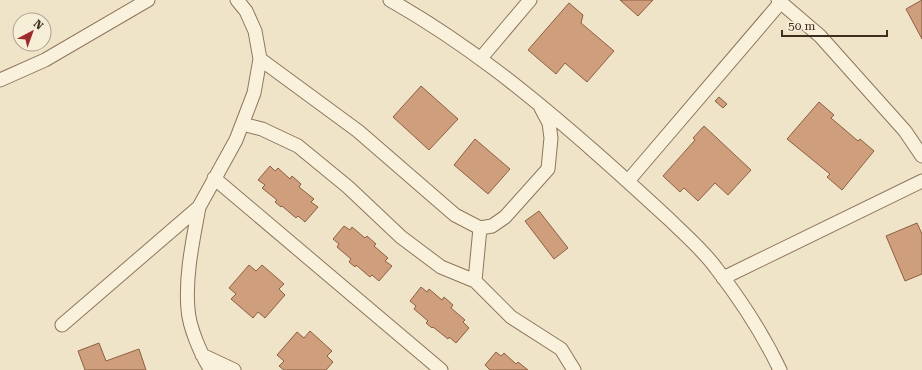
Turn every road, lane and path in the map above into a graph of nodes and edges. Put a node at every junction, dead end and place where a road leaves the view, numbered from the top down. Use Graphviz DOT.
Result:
graph roads {
  1 [pos="148,0"];
  2 [pos="237,0"];
  3 [pos="390,0"];
  4 [pos="530,0"];
  5 [pos="780,1"];
  6 [pos="481,58"];
  7 [pos="260,59"];
  8 [pos="0,80"];
  9 [pos="538,102"];
  10 [pos="242,124"];
  11 [pos="922,156"];
  12 [pos="214,178"];
  13 [pos="628,181"];
  14 [pos="922,181"];
  15 [pos="199,208"];
  16 [pos="480,228"];
  17 [pos="723,278"];
  18 [pos="476,281"];
  19 [pos="62,325"];
  20 [pos="202,356"];
  21 [pos="210,370"];
  22 [pos="234,370"];
  23 [pos="441,370"];
  24 [pos="574,370"];
  25 [pos="780,370"];
  1 -- 8 [label="street"];
  2 -- 7 [label="street"];
  3 -- 6 [label="street"];
  4 -- 6 [label="street"];
  5 -- 11 [label="street"];
  5 -- 13 [label="street"];
  6 -- 9 [label="street"];
  7 -- 10 [label="street"];
  7 -- 16 [label="street"];
  9 -- 13 [label="street"];
  9 -- 16 [label="street"];
  10 -- 12 [label="street"];
  10 -- 18 [label="street"];
  12 -- 15 [label="street"];
  12 -- 23 [label="street"];
  13 -- 17 [label="street"];
  14 -- 17 [label="street"];
  15 -- 19 [label="street"];
  15 -- 20 [label="street"];
  16 -- 18 [label="street"];
  17 -- 25 [label="street"];
  18 -- 24 [label="street"];
  20 -- 21 [label="street"];
  20 -- 22 [label="street"];
}
